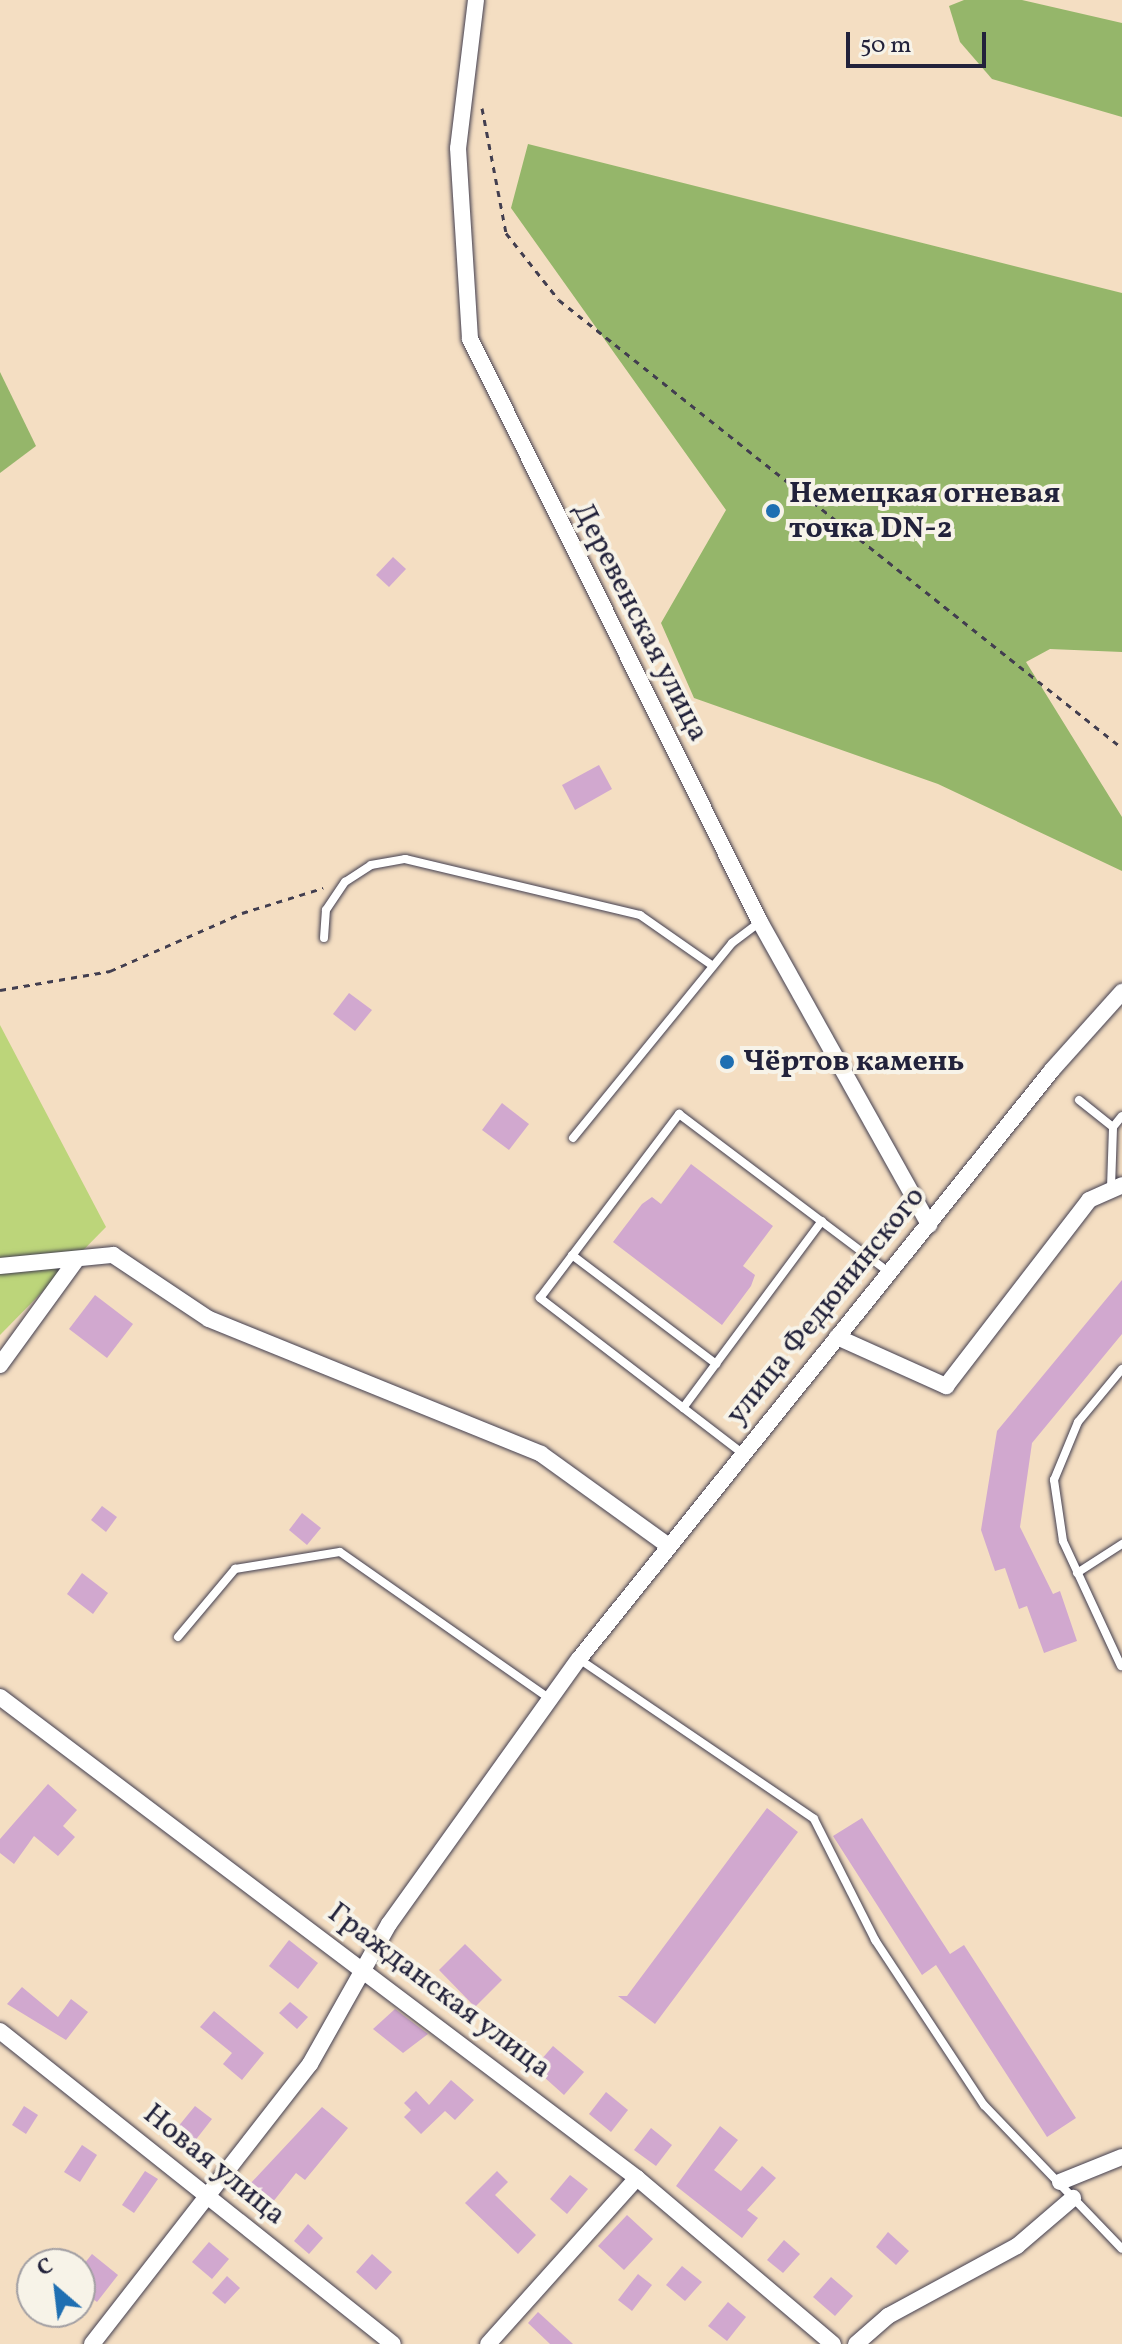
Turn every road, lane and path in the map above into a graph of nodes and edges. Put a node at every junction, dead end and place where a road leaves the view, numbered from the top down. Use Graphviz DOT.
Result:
graph roads {
  1 [pos="476,0"];
  2 [pos="479,93"];
  3 [pos="1122,748"];
  4 [pos="345,882"];
  5 [pos="760,922"];
  6 [pos="324,938"];
  7 [pos="713,966"];
  8 [pos="0,990"];
  9 [pos="1122,992"];
  10 [pos="1079,1100"];
  11 [pos="1122,1116"];
  12 [pos="1113,1127"];
  13 [pos="573,1138"];
  14 [pos="1116,1186"];
  15 [pos="822,1221"];
  16 [pos="929,1225"];
  17 [pos="572,1255"];
  18 [pos="77,1259"];
  19 [pos="0,1266"];
  20 [pos="890,1273"];
  21 [pos="837,1337"];
  22 [pos="716,1364"];
  23 [pos="0,1365"];
  24 [pos="1122,1369"];
  25 [pos="683,1408"];
  26 [pos="742,1453"];
  27 [pos="1122,1544"];
  28 [pos="667,1545"];
  29 [pos="1077,1573"];
  30 [pos="178,1637"];
  31 [pos="579,1659"];
  32 [pos="1121,1666"];
  33 [pos="0,1697"];
  34 [pos="550,1699"];
  35 [pos="364,1968"];
  36 [pos="0,2031"];
  37 [pos="1122,2157"];
  38 [pos="637,2178"];
  39 [pos="1060,2182"];
  40 [pos="208,2195"];
  41 [pos="1073,2198"];
  42 [pos="1122,2249"];
  43 [pos="92,2344"];
  44 [pos="393,2344"];
  45 [pos="488,2344"];
  46 [pos="833,2344"];
  47 [pos="856,2344"];
  1 -- 5 [label="street, Деревенская улица"];
  2 -- 3 [label="path"];
  4 -- 6 [label="lane"];
  4 -- 7 [label="lane"];
  4 -- 8 [label="path"];
  5 -- 7 [label="lane"];
  5 -- 16 [label="street, Деревенская улица"];
  7 -- 13 [label="lane"];
  9 -- 16 [label="street, улица Федюнинского"];
  10 -- 12 [label="lane"];
  11 -- 12 [label="lane"];
  12 -- 14 [label="lane"];
  14 -- 21 [label="street"];
  15 -- 17 [label="lane"];
  15 -- 20 [label="lane"];
  15 -- 22 [label="lane"];
  16 -- 20 [label="street, улица Федюнинского"];
  17 -- 22 [label="lane"];
  17 -- 25 [label="lane"];
  18 -- 19 [label="street"];
  18 -- 23 [label="street"];
  18 -- 28 [label="street"];
  20 -- 21 [label="street, улица Федюнинского"];
  21 -- 26 [label="street, улица Федюнинского"];
  22 -- 25 [label="lane"];
  24 -- 29 [label="lane"];
  25 -- 26 [label="lane"];
  26 -- 28 [label="street, улица Федюнинского"];
  27 -- 29 [label="lane"];
  28 -- 31 [label="street, улица Федюнинского"];
  29 -- 32 [label="lane"];
  30 -- 34 [label="lane"];
  31 -- 34 [label="street, улица Федюнинского"];
  31 -- 39 [label="lane"];
  33 -- 35 [label="street, Гражданская улица"];
  34 -- 35 [label="street, улица Федюнинского"];
  35 -- 38 [label="street, Гражданская улица"];
  35 -- 40 [label="street, улица Федюнинского"];
  36 -- 40 [label="street, Новая улица"];
  37 -- 39 [label="street"];
  38 -- 45 [label="street"];
  38 -- 46 [label="street, Гражданская улица"];
  39 -- 41 [label="lane"];
  40 -- 43 [label="street, улица Федюнинского"];
  40 -- 44 [label="street, Новая улица"];
  41 -- 42 [label="lane"];
  41 -- 47 [label="street"];
}
